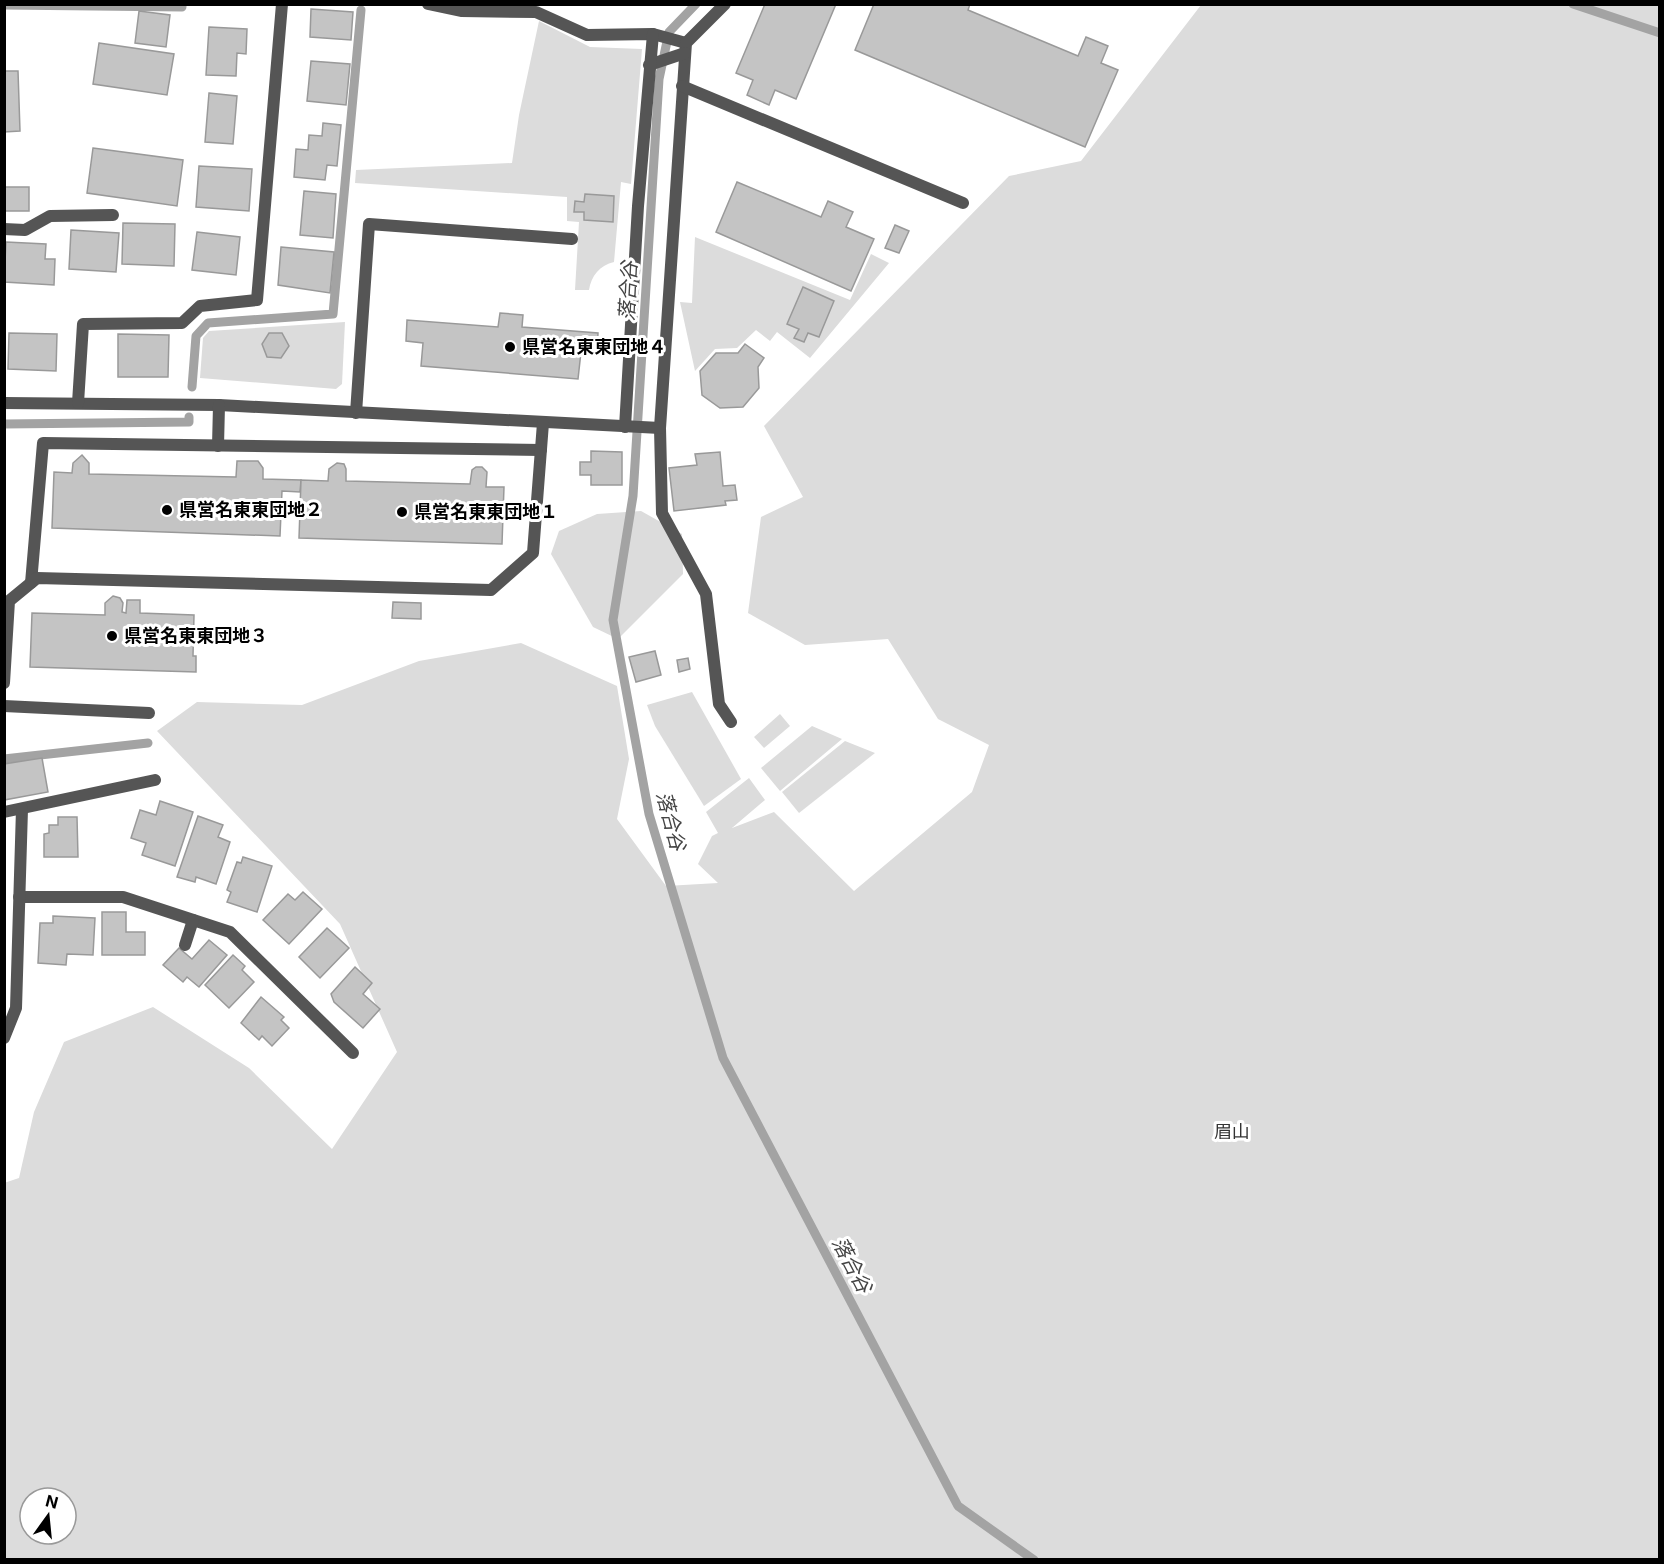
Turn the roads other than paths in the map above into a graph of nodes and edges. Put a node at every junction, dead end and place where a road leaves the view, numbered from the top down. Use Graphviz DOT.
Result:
graph roads {
  1 [pos="282,4"];
  2 [pos="428,4"];
  3 [pos="726,4"];
  4 [pos="672,41"];
  5 [pos="657,63"];
  6 [pos="682,86"];
  7 [pos="963,203"];
  8 [pos="113,215"];
  9 [pos="4,229"];
  10 [pos="572,239"];
  11 [pos="4,403"];
  12 [pos="78,403"];
  13 [pos="219,405"];
  14 [pos="356,413"];
  15 [pos="543,423"];
  16 [pos="629,427"];
  17 [pos="660,428"];
  18 [pos="218,446"];
  19 [pos="540,450"];
  20 [pos="31,583"];
  21 [pos="4,683"];
  22 [pos="4,706"];
  23 [pos="149,713"];
  24 [pos="731,722"];
  25 [pos="155,780"];
  26 [pos="22,809"];
  27 [pos="4,812"];
  28 [pos="19,897"];
  29 [pos="193,920"];
  30 [pos="184,945"];
  31 [pos="4,1038"];
  32 [pos="353,1053"];
  1 -- 12 [label="street"];
  2 -- 4 [label="street"];
  3 -- 4 [label="street"];
  4 -- 5 [label="street"];
  4 -- 5 [label="street"];
  4 -- 6 [label="street"];
  5 -- 16 [label="street"];
  6 -- 7 [label="street"];
  6 -- 17 [label="street"];
  8 -- 9 [label="street"];
  10 -- 14 [label="street"];
  11 -- 12 [label="street"];
  12 -- 13 [label="street"];
  13 -- 14 [label="street"];
  13 -- 18 [label="street"];
  14 -- 15 [label="street"];
  15 -- 16 [label="street"];
  15 -- 19 [label="street"];
  16 -- 17 [label="street"];
  17 -- 24 [label="street"];
  18 -- 19 [label="street"];
  18 -- 20 [label="street"];
  19 -- 20 [label="street"];
  20 -- 21 [label="street"];
  22 -- 23 [label="street"];
  25 -- 26 [label="street"];
  26 -- 27 [label="street"];
  26 -- 28 [label="street"];
  28 -- 29 [label="street"];
  28 -- 31 [label="street"];
  29 -- 30 [label="street"];
  29 -- 32 [label="street"];
}
